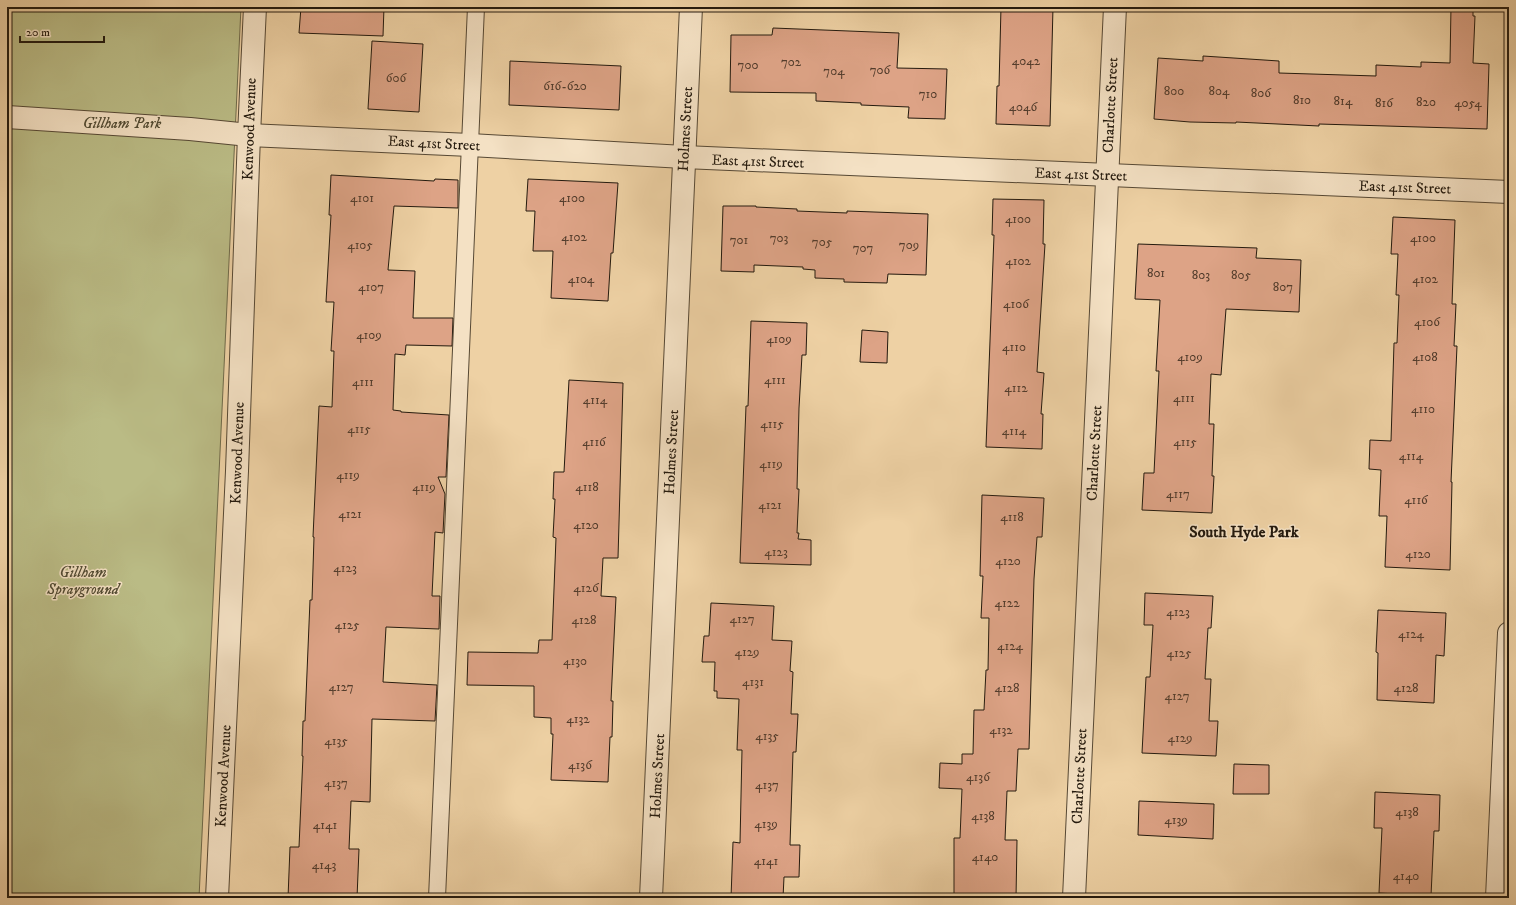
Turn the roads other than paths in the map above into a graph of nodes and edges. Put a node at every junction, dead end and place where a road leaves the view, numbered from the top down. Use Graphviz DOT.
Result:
graph roads {
  1 [pos="255,7"];
  2 [pos="476,7"];
  3 [pos="691,7"];
  4 [pos="1115,7"];
  5 [pos="7,117"];
  6 [pos="249,135"];
  7 [pos="470,145"];
  8 [pos="684,157"];
  9 [pos="1107,175"];
  10 [pos="1509,192"];
  11 [pos="1509,633"];
  12 [pos="217,898"];
  13 [pos="437,898"];
  14 [pos="651,898"];
  15 [pos="1074,898"];
  16 [pos="1497,898"];
  1 -- 6 [label="street, Kenwood Avenue"];
  2 -- 7 [label="lane"];
  3 -- 8 [label="street, Holmes Street"];
  4 -- 9 [label="street, Charlotte Street"];
  5 -- 6 [label="street, East 41st Street"];
  6 -- 7 [label="street, East 41st Street"];
  6 -- 12 [label="street, Kenwood Avenue"];
  7 -- 8 [label="street, East 41st Street"];
  7 -- 13 [label="lane"];
  8 -- 9 [label="street, East 41st Street"];
  8 -- 14 [label="street, Holmes Street"];
  9 -- 10 [label="street, East 41st Street"];
  9 -- 15 [label="street, Charlotte Street"];
  11 -- 16 [label="street"];
}
